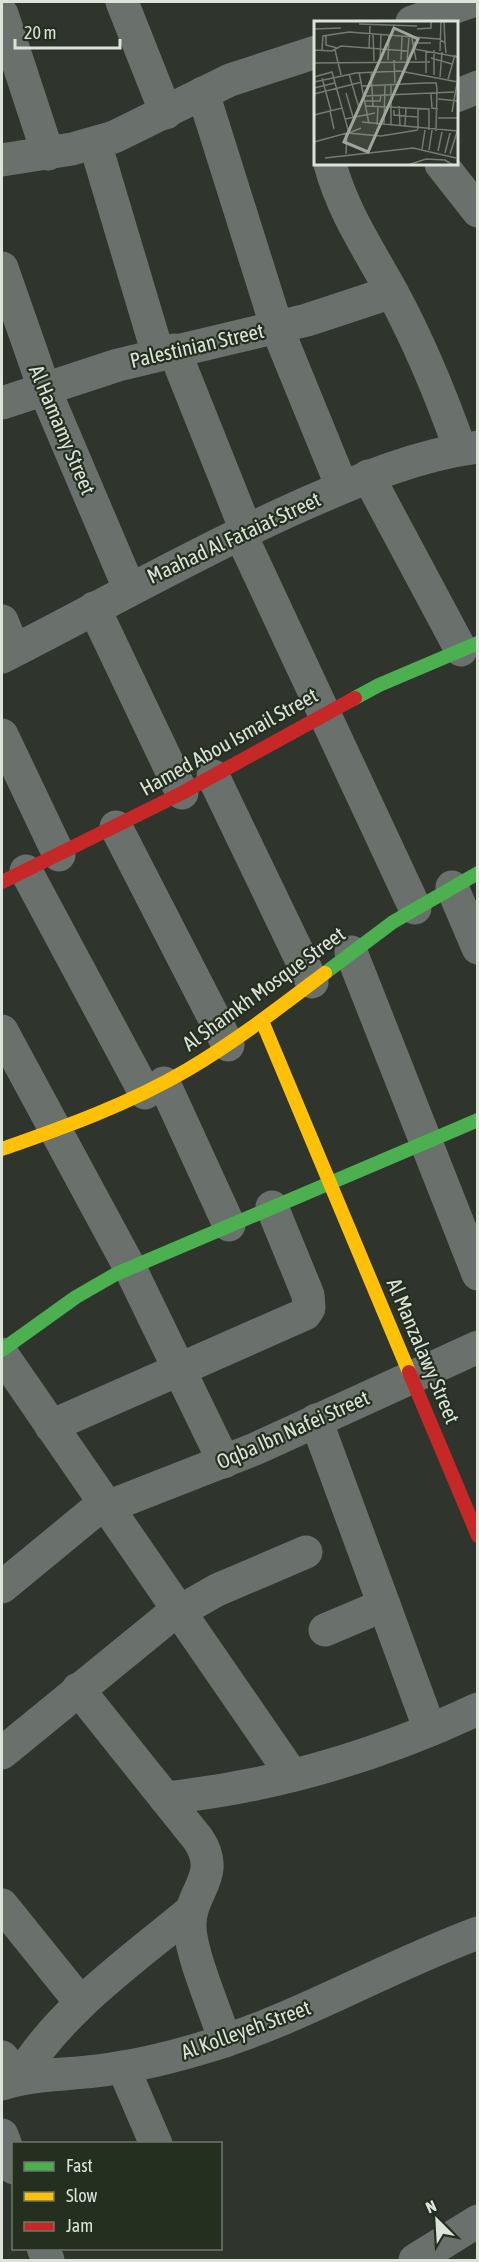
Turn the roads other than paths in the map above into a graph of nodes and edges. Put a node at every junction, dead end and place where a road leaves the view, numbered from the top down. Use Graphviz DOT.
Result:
graph roads {
  1 [pos="10,2"];
  2 [pos="122,2"];
  3 [pos="460,3"];
  4 [pos="2,4"];
  5 [pos="2,14"];
  6 [pos="415,21"];
  7 [pos="314,52"];
  8 [pos="477,87"];
  9 [pos="203,93"];
  10 [pos="458,95"];
  11 [pos="166,112"];
  12 [pos="95,143"];
  13 [pos="48,154"];
  14 [pos="2,160"];
  15 [pos="330,165"];
  16 [pos="442,165"];
  17 [pos="477,210"];
  18 [pos="2,271"];
  19 [pos="392,292"];
  20 [pos="277,328"];
  21 [pos="166,352"];
  22 [pos="44,388"];
  23 [pos="2,403"];
  24 [pos="469,448"];
  25 [pos="355,482"];
  26 [pos="243,532"];
  27 [pos="129,588"];
  28 [pos="94,608"];
  29 [pos="2,621"];
  30 [pos="469,646"];
  31 [pos="8,654"];
  32 [pos="323,714"];
  33 [pos="2,735"];
  34 [pos="213,776"];
  35 [pos="182,793"];
  36 [pos="116,827"];
  37 [pos="59,855"];
  38 [pos="14,876"];
  39 [pos="465,880"];
  40 [pos="415,908"];
  41 [pos="477,948"];
  42 [pos="351,952"];
  43 [pos="312,982"];
  44 [pos="262,1022"];
  45 [pos="2,1031"];
  46 [pos="228,1046"];
  47 [pos="155,1088"];
  48 [pos="477,1120"];
  49 [pos="57,1131"];
  50 [pos="425,1142"];
  51 [pos="2,1149"];
  52 [pos="330,1182"];
  53 [pos="272,1207"];
  54 [pos="229,1225"];
  55 [pos="130,1268"];
  56 [pos="477,1274"];
  57 [pos="477,1347"];
  58 [pos="2,1352"];
  59 [pos="179,1370"];
  60 [pos="411,1376"];
  61 [pos="316,1420"];
  62 [pos="51,1426"];
  63 [pos="224,1462"];
  64 [pos="106,1505"];
  65 [pos="477,1536"];
  66 [pos="306,1552"];
  67 [pos="4,1581"];
  68 [pos="384,1605"];
  69 [pos="178,1611"];
  70 [pos="325,1630"];
  71 [pos="78,1689"];
  72 [pos="477,1709"];
  73 [pos="430,1730"];
  74 [pos="2,1753"];
  75 [pos="292,1775"];
  76 [pos="165,1797"];
  77 [pos="2,1905"];
  78 [pos="191,1911"];
  79 [pos="477,1933"];
  80 [pos="81,2003"];
  81 [pos="225,2041"];
  82 [pos="123,2067"];
  83 [pos="7,2073"];
  84 [pos="2,2135"];
  85 [pos="155,2142"];
  86 [pos="12,2162"];
  87 [pos="477,2220"];
  88 [pos="415,2260"];
  1 -- 4 [label="street"];
  2 -- 11 [label="street"];
  3 -- 6 [label="street"];
  5 -- 13 [label="street"];
  7 -- 9 [label="street"];
  8 -- 10 [label="street"];
  9 -- 11 [label="street"];
  9 -- 20 [label="street"];
  11 -- 12 [label="street"];
  12 -- 13 [label="street"];
  12 -- 21 [label="street"];
  13 -- 14 [label="street"];
  15 -- 19 [label="street"];
  16 -- 17 [label="street"];
  18 -- 22 [label="street, Al Hamamy Street"];
  19 -- 20 [label="street, Palestinian Street"];
  19 -- 24 [label="street"];
  20 -- 21 [label="street, Palestinian Street"];
  20 -- 25 [label="street"];
  21 -- 22 [label="street, Palestinian Street"];
  21 -- 26 [label="street"];
  22 -- 23 [label="street, Palestinian Street"];
  22 -- 27 [label="street, Al Hamamy Street"];
  24 -- 25 [label="street, Maahad Al Fataiat Street"];
  25 -- 26 [label="street, Maahad Al Fataiat Street"];
  25 -- 30 [label="street"];
  26 -- 27 [label="street, Maahad Al Fataiat Street"];
  26 -- 32 [label="street"];
  27 -- 28 [label="street, Maahad Al Fataiat Street"];
  28 -- 31 [label="street, Maahad Al Fataiat Street"];
  28 -- 35 [label="street"];
  29 -- 31 [label="street"];
  30 -- 32 [label="street, Hamed Abou Ismail Street"];
  32 -- 34 [label="street, Hamed Abou Ismail Street"];
  32 -- 40 [label="street"];
  33 -- 37 [label="street"];
  34 -- 35 [label="street, Hamed Abou Ismail Street"];
  34 -- 43 [label="street"];
  35 -- 36 [label="street, Hamed Abou Ismail Street"];
  36 -- 37 [label="street, Hamed Abou Ismail Street"];
  36 -- 46 [label="street"];
  37 -- 38 [label="street, Hamed Abou Ismail Street"];
  38 -- 47 [label="street"];
  39 -- 40 [label="street, Al Shamkh Mosque Street"];
  39 -- 41 [label="street"];
  40 -- 42 [label="street, Al Shamkh Mosque Street"];
  42 -- 43 [label="street, Al Shamkh Mosque Street"];
  42 -- 50 [label="street"];
  43 -- 44 [label="street, Al Shamkh Mosque Street"];
  44 -- 46 [label="street, Al Shamkh Mosque Street"];
  44 -- 52 [label="street, Al Manzalawy Street"];
  45 -- 49 [label="street"];
  46 -- 47 [label="street, Al Shamkh Mosque Street"];
  47 -- 49 [label="street, Al Shamkh Mosque Street"];
  47 -- 54 [label="street"];
  48 -- 50 [label="street"];
  49 -- 51 [label="street, Al Shamkh Mosque Street"];
  49 -- 55 [label="street"];
  50 -- 52 [label="street"];
  50 -- 56 [label="street"];
  52 -- 53 [label="street"];
  52 -- 60 [label="street, Al Manzalawy Street"];
  53 -- 54 [label="street"];
  53 -- 59 [label="street"];
  54 -- 55 [label="street"];
  55 -- 58 [label="street"];
  55 -- 59 [label="street"];
  57 -- 60 [label="street, Oqba Ibn Nafei Street"];
  58 -- 62 [label="street"];
  59 -- 62 [label="street"];
  59 -- 63 [label="street"];
  60 -- 61 [label="street, Oqba Ibn Nafei Street"];
  60 -- 65 [label="street, Al Manzalawy Street"];
  61 -- 63 [label="street, Oqba Ibn Nafei Street"];
  61 -- 68 [label="street"];
  62 -- 64 [label="street"];
  63 -- 64 [label="street, Oqba Ibn Nafei Street"];
  64 -- 67 [label="street, Oqba Ibn Nafei Street"];
  64 -- 69 [label="street"];
  66 -- 69 [label="street"];
  68 -- 70 [label="street"];
  68 -- 73 [label="street"];
  69 -- 71 [label="street"];
  69 -- 75 [label="street"];
  71 -- 74 [label="street"];
  71 -- 76 [label="street"];
  72 -- 73 [label="street"];
  73 -- 75 [label="street"];
  75 -- 76 [label="street"];
  76 -- 78 [label="street"];
  77 -- 80 [label="street"];
  78 -- 80 [label="street"];
  78 -- 81 [label="street"];
  79 -- 81 [label="street, Al Kolleyeh Street"];
  80 -- 83 [label="street"];
  81 -- 82 [label="street, Al Kolleyeh Street"];
  82 -- 83 [label="street, Al Kolleyeh Street"];
  82 -- 85 [label="street"];
  84 -- 86 [label="street"];
  87 -- 88 [label="street"];
}
